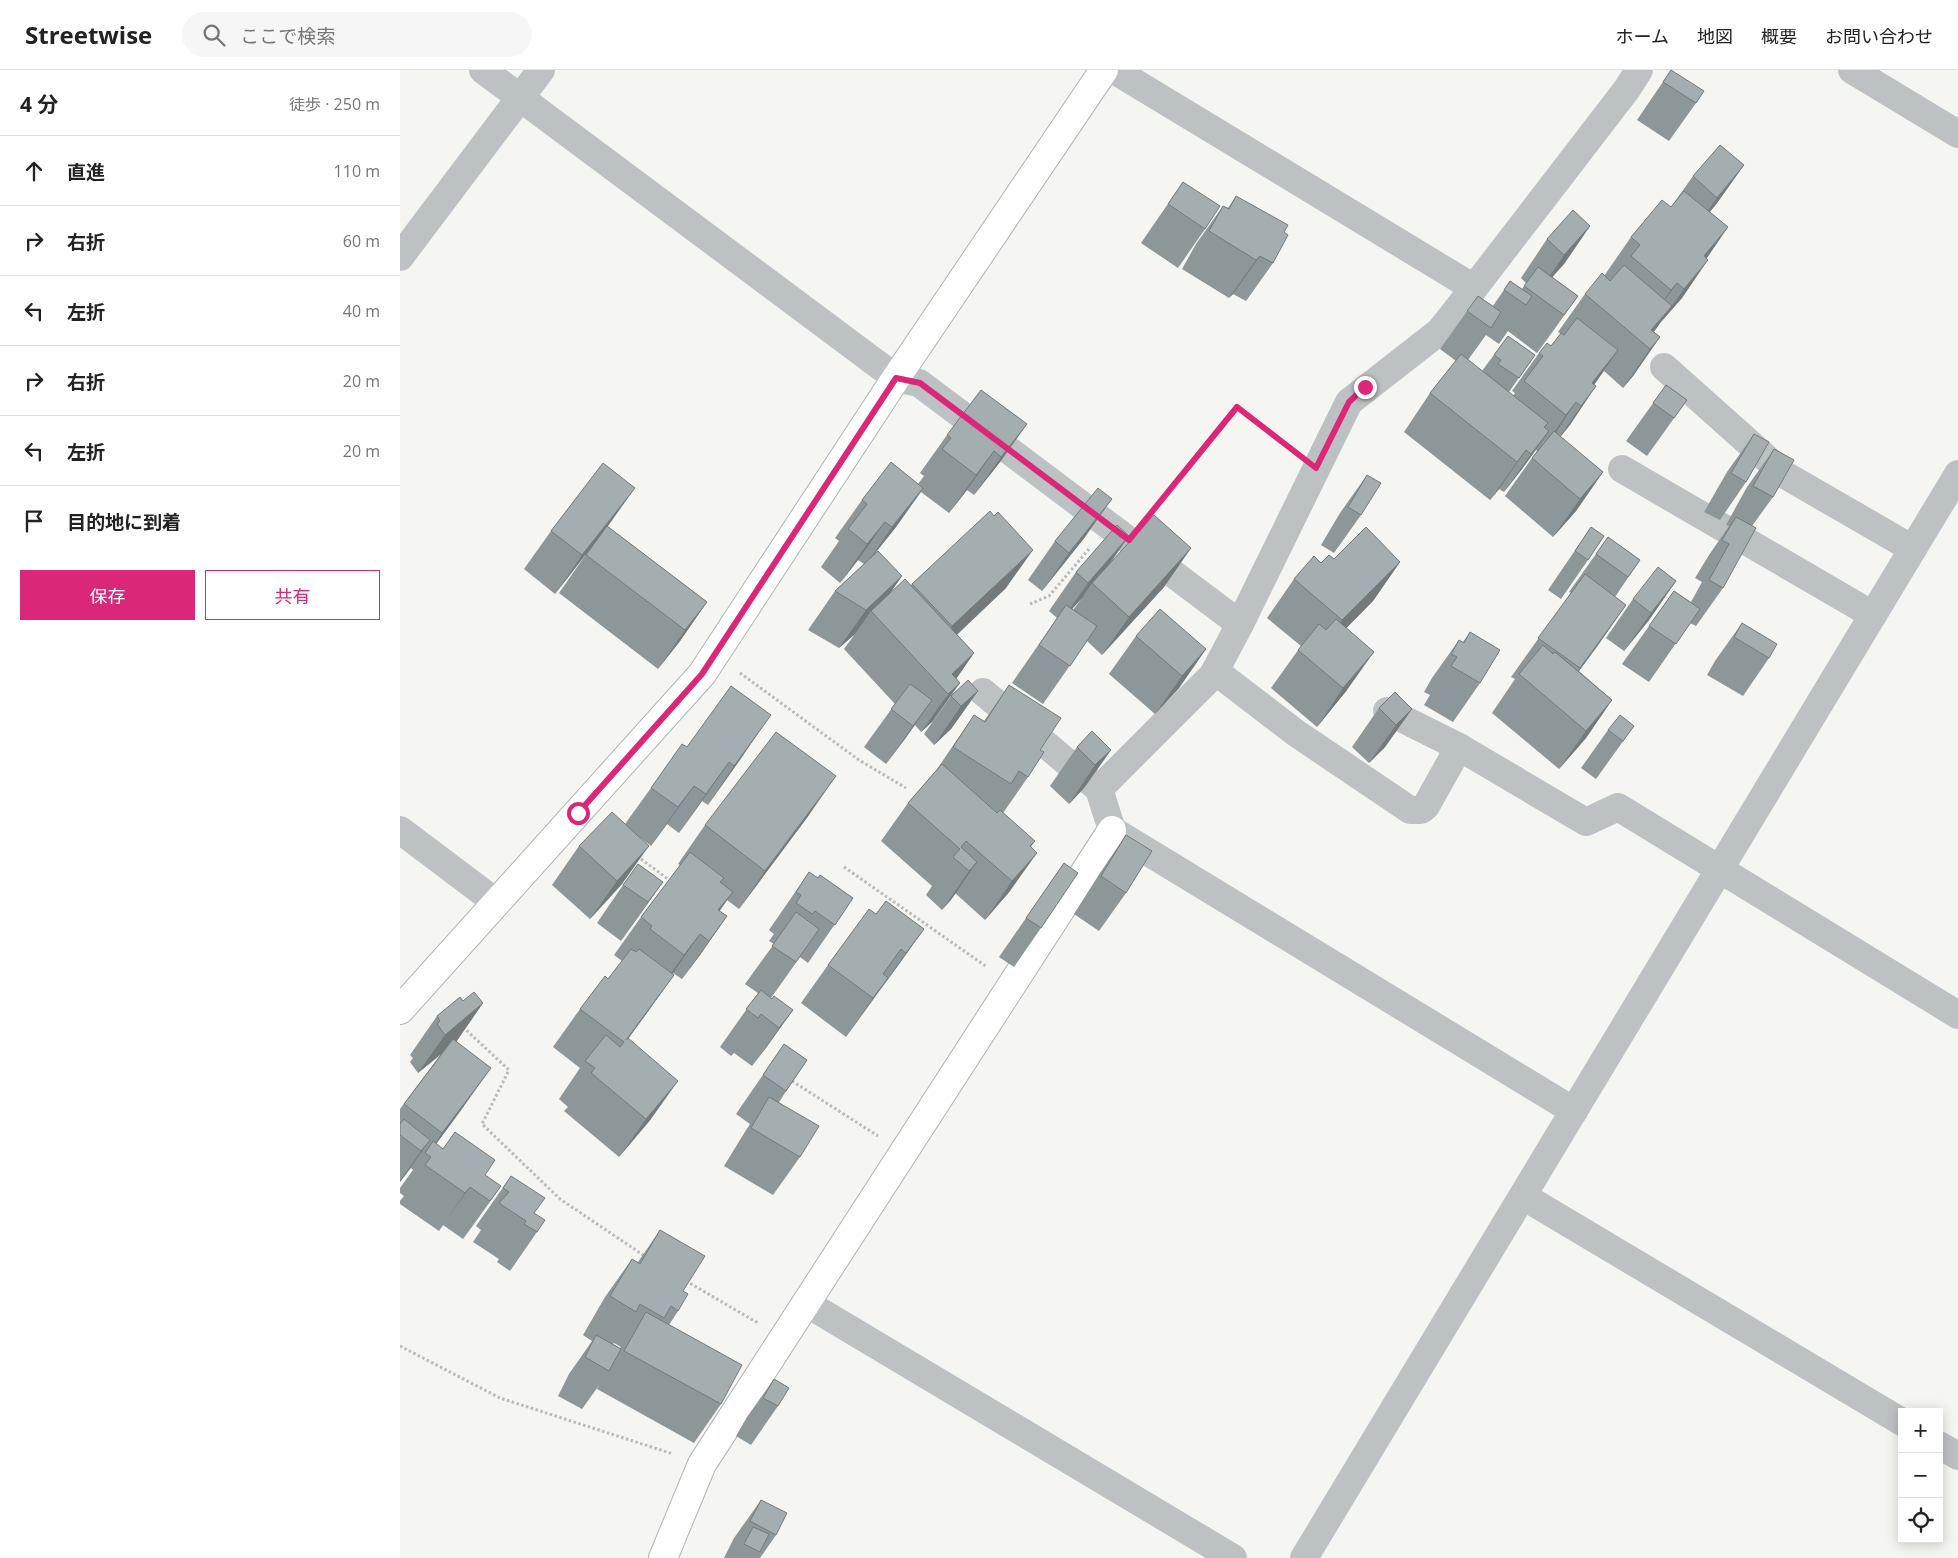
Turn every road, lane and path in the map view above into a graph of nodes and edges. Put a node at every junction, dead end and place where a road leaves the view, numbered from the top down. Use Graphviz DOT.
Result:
graph roads {
  1 [pos="483,70"];
  2 [pos="541,70"];
  3 [pos="1104,70"];
  4 [pos="1114,70"];
  5 [pos="1639,70"];
  6 [pos="1852,70"];
  7 [pos="520,98"];
  8 [pos="1958,134"];
  9 [pos="400,257"];
  10 [pos="1474,288"];
  11 [pos="1664,367"];
  12 [pos="896,378"];
  13 [pos="1316,468"];
  14 [pos="1622,469"];
  15 [pos="1958,474"];
  16 [pos="1119,533"];
  17 [pos="1913,548"];
  18 [pos="1030,604"];
  19 [pos="1873,615"];
  20 [pos="1240,624"];
  21 [pos="715,655"];
  22 [pos="1215,671"];
  23 [pos="983,692"];
  24 [pos="1387,711"];
  25 [pos="1459,747"];
  26 [pos="906,788"];
  27 [pos="1099,789"];
  28 [pos="400,830"];
  29 [pos="1112,830"];
  30 [pos="633,854"];
  31 [pos="844,867"];
  32 [pos="1720,870"];
  33 [pos="673,883"];
  34 [pos="497,903"];
  35 [pos="1012,984"];
  36 [pos="400,1010"];
  37 [pos="1958,1014"];
  38 [pos="461,1026"];
  39 [pos="792,1081"];
  40 [pos="1574,1111"];
  41 [pos="903,1152"];
  42 [pos="1523,1196"];
  43 [pos="653,1261"];
  44 [pos="686,1280"];
  45 [pos="806,1303"];
  46 [pos="784,1338"];
  47 [pos="400,1346"];
  48 [pos="1898,1420"];
  49 [pos="1943,1447"];
  50 [pos="1958,1456"];
  51 [pos="702,1464"];
  52 [pos="663,1558"];
  53 [pos="1233,1558"];
  54 [pos="1304,1558"];
  1 -- 7 [label="street"];
  2 -- 7 [label="street"];
  3 -- 12 [label="street"];
  4 -- 10 [label="street"];
  5 -- 10 [label="street"];
  6 -- 8 [label="street"];
  7 -- 9 [label="street"];
  7 -- 12 [label="street"];
  10 -- 13 [label="street"];
  11 -- 17 [label="street"];
  12 -- 16 [label="street"];
  12 -- 21 [label="street"];
  13 -- 16 [label="path"];
  13 -- 20 [label="street"];
  14 -- 19 [label="street"];
  15 -- 17 [label="street"];
  16 -- 18 [label="path"];
  16 -- 20 [label="street"];
  17 -- 19 [label="street"];
  19 -- 32 [label="street"];
  20 -- 22 [label="street"];
  21 -- 26 [label="path"];
  21 -- 34 [label="street"];
  22 -- 25 [label="street"];
  22 -- 27 [label="street"];
  23 -- 27 [label="street"];
  24 -- 25 [label="street"];
  25 -- 32 [label="street"];
  27 -- 29 [label="street"];
  28 -- 34 [label="street"];
  29 -- 35 [label="street"];
  29 -- 40 [label="street"];
  30 -- 33 [label="path"];
  31 -- 35 [label="path"];
  32 -- 37 [label="street"];
  32 -- 40 [label="street"];
  34 -- 36 [label="street"];
  35 -- 41 [label="street"];
  38 -- 43 [label="path"];
  39 -- 41 [label="path"];
  40 -- 42 [label="street"];
  41 -- 45 [label="street"];
  42 -- 48 [label="street"];
  42 -- 54 [label="street"];
  44 -- 46 [label="path"];
  45 -- 46 [label="street"];
  45 -- 53 [label="street"];
  46 -- 51 [label="street"];
  47 -- 51 [label="path"];
  49 -- 50 [label="street"];
  51 -- 52 [label="street"];
}
